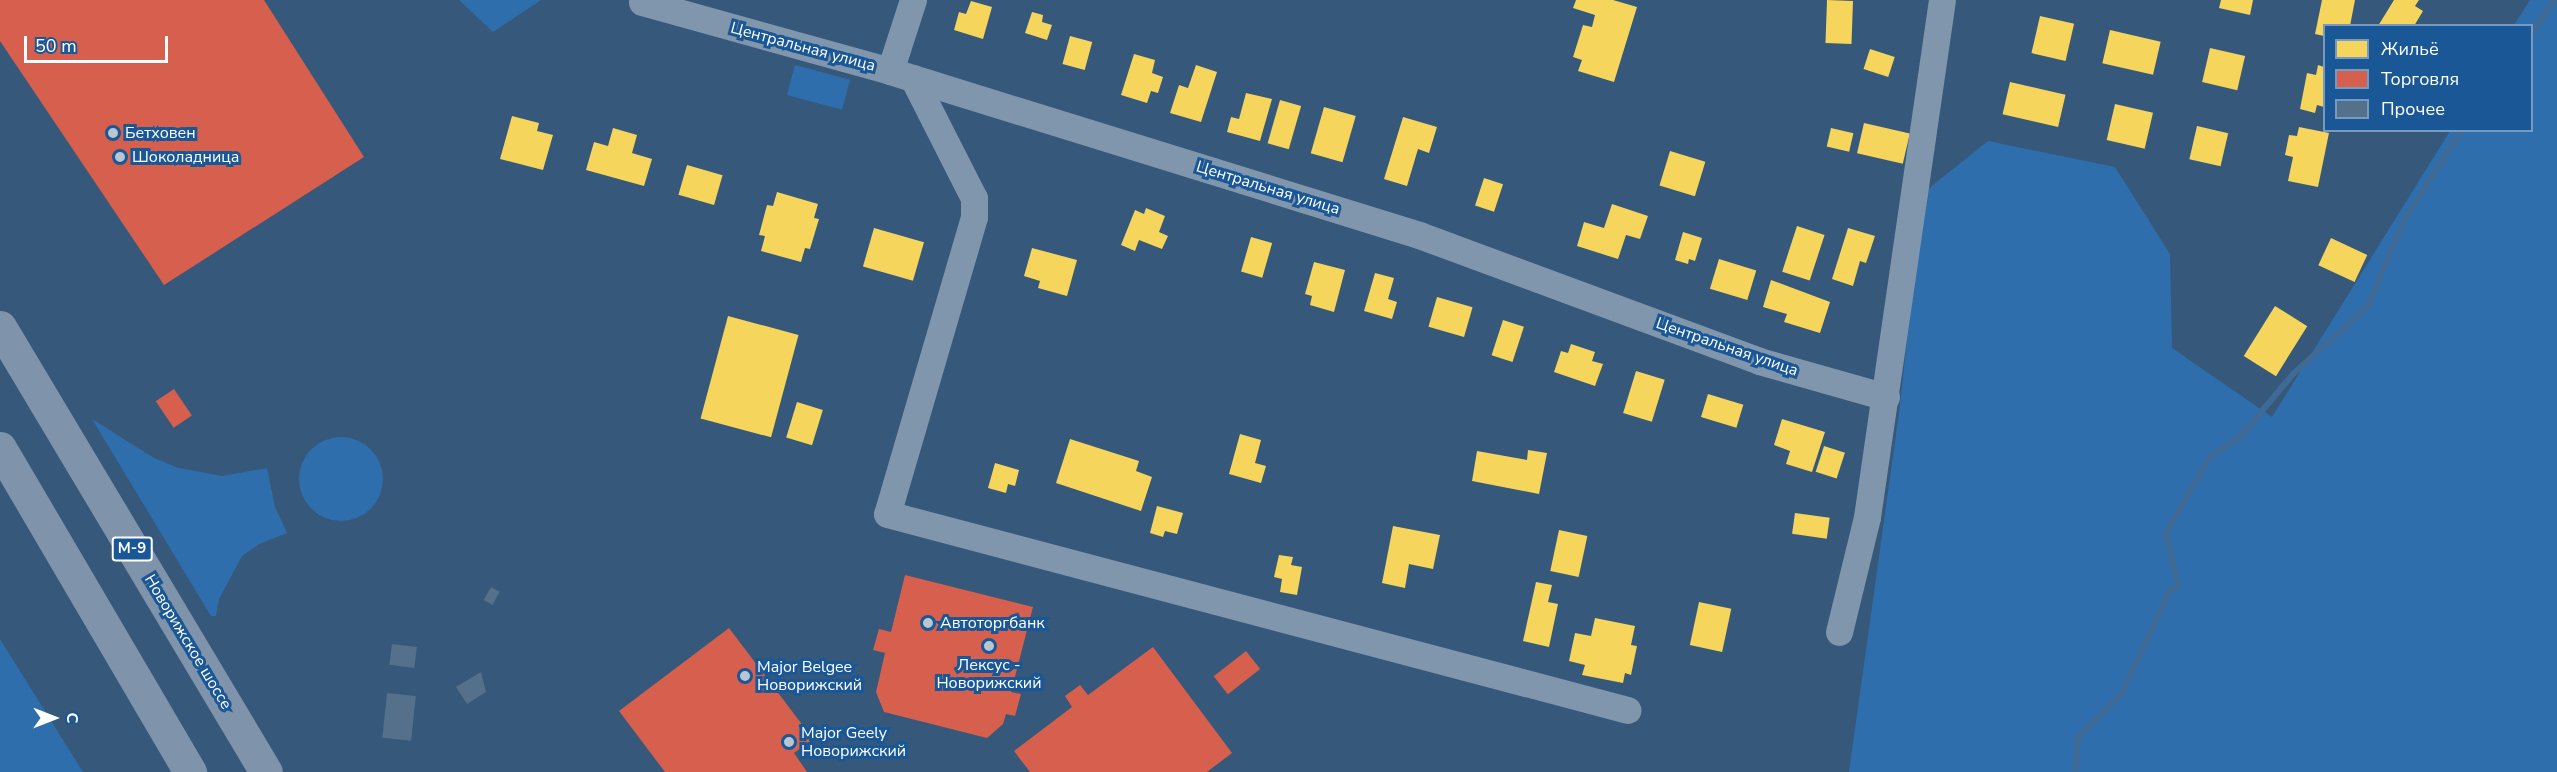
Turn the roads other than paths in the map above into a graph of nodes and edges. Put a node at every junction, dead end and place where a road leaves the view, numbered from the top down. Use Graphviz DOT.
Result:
graph roads {
  1 [pos="913,0"];
  2 [pos="1942,0"];
  3 [pos="642,2"];
  4 [pos="901,75"];
  5 [pos="0,327"];
  6 [pos="1886,397"];
  7 [pos="0,448"];
  8 [pos="1839,632"];
  9 [pos="1628,710"];
  10 [pos="190,772"];
  11 [pos="266,772"];
  1 -- 4 [label="street"];
  2 -- 6 [label="street"];
  3 -- 4 [label="street, Центральная улица"];
  4 -- 6 [label="street, Центральная улица"];
  4 -- 9 [label="street"];
  5 -- 11 [label="highway, Новорижское шоссе / М-9"];
  6 -- 8 [label="street"];
  7 -- 10 [label="highway"];
}
